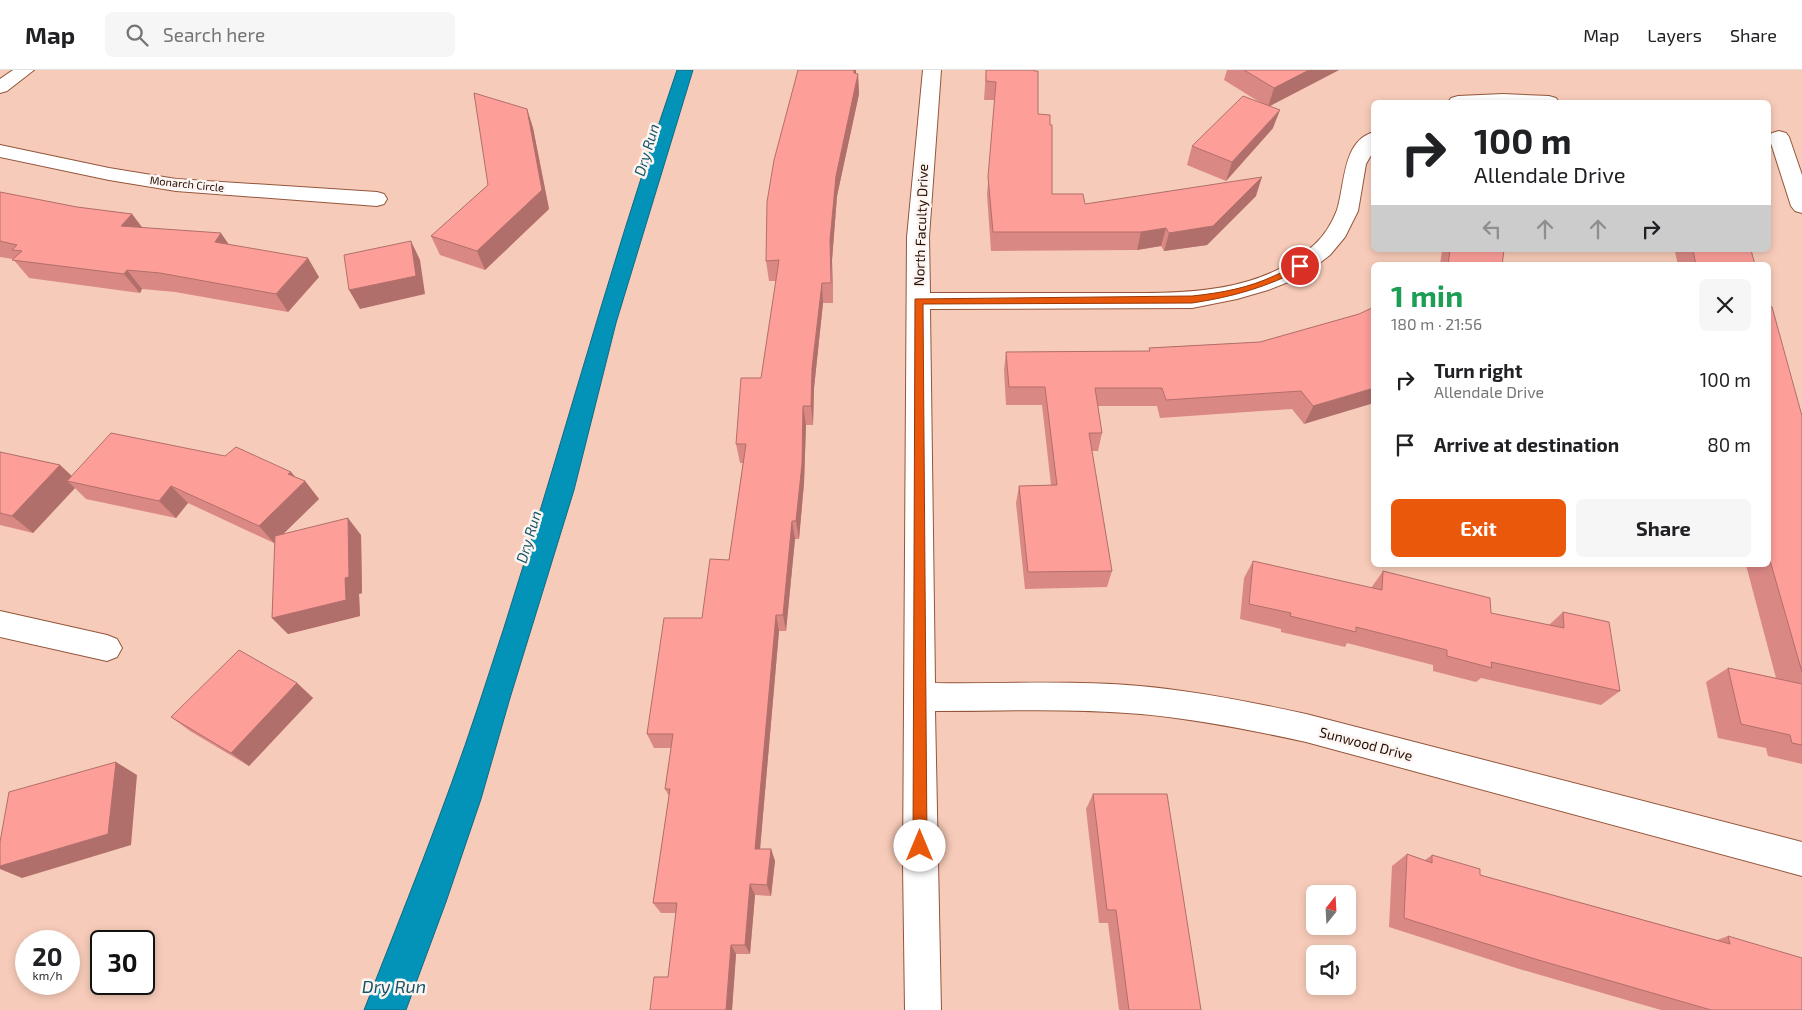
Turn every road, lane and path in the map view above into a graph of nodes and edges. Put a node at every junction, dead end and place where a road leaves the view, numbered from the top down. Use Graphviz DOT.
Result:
graph roads {
  1 [pos="25,70"];
  2 [pos="932,70"];
  3 [pos="0,87"];
  4 [pos="1774,136"];
  5 [pos="1802,140"];
  6 [pos="1371,142"];
  7 [pos="0,150"];
  8 [pos="377,199"];
  9 [pos="1802,206"];
  10 [pos="918,301"];
  11 [pos="0,624"];
  12 [pos="108,648"];
  13 [pos="919,698"];
  14 [pos="1802,859"];
  15 [pos="923,1010"];
  1 -- 3 [label="street"];
  2 -- 10 [label="street, North Faculty Drive"];
  4 -- 5 [label="street"];
  4 -- 9 [label="street"];
  6 -- 10 [label="street"];
  7 -- 8 [label="street, Monarch Circle"];
  10 -- 13 [label="street, North Faculty Drive"];
  11 -- 12 [label="street"];
  13 -- 14 [label="street, Sunwood Drive"];
  13 -- 15 [label="street, North Faculty Drive"];
}
